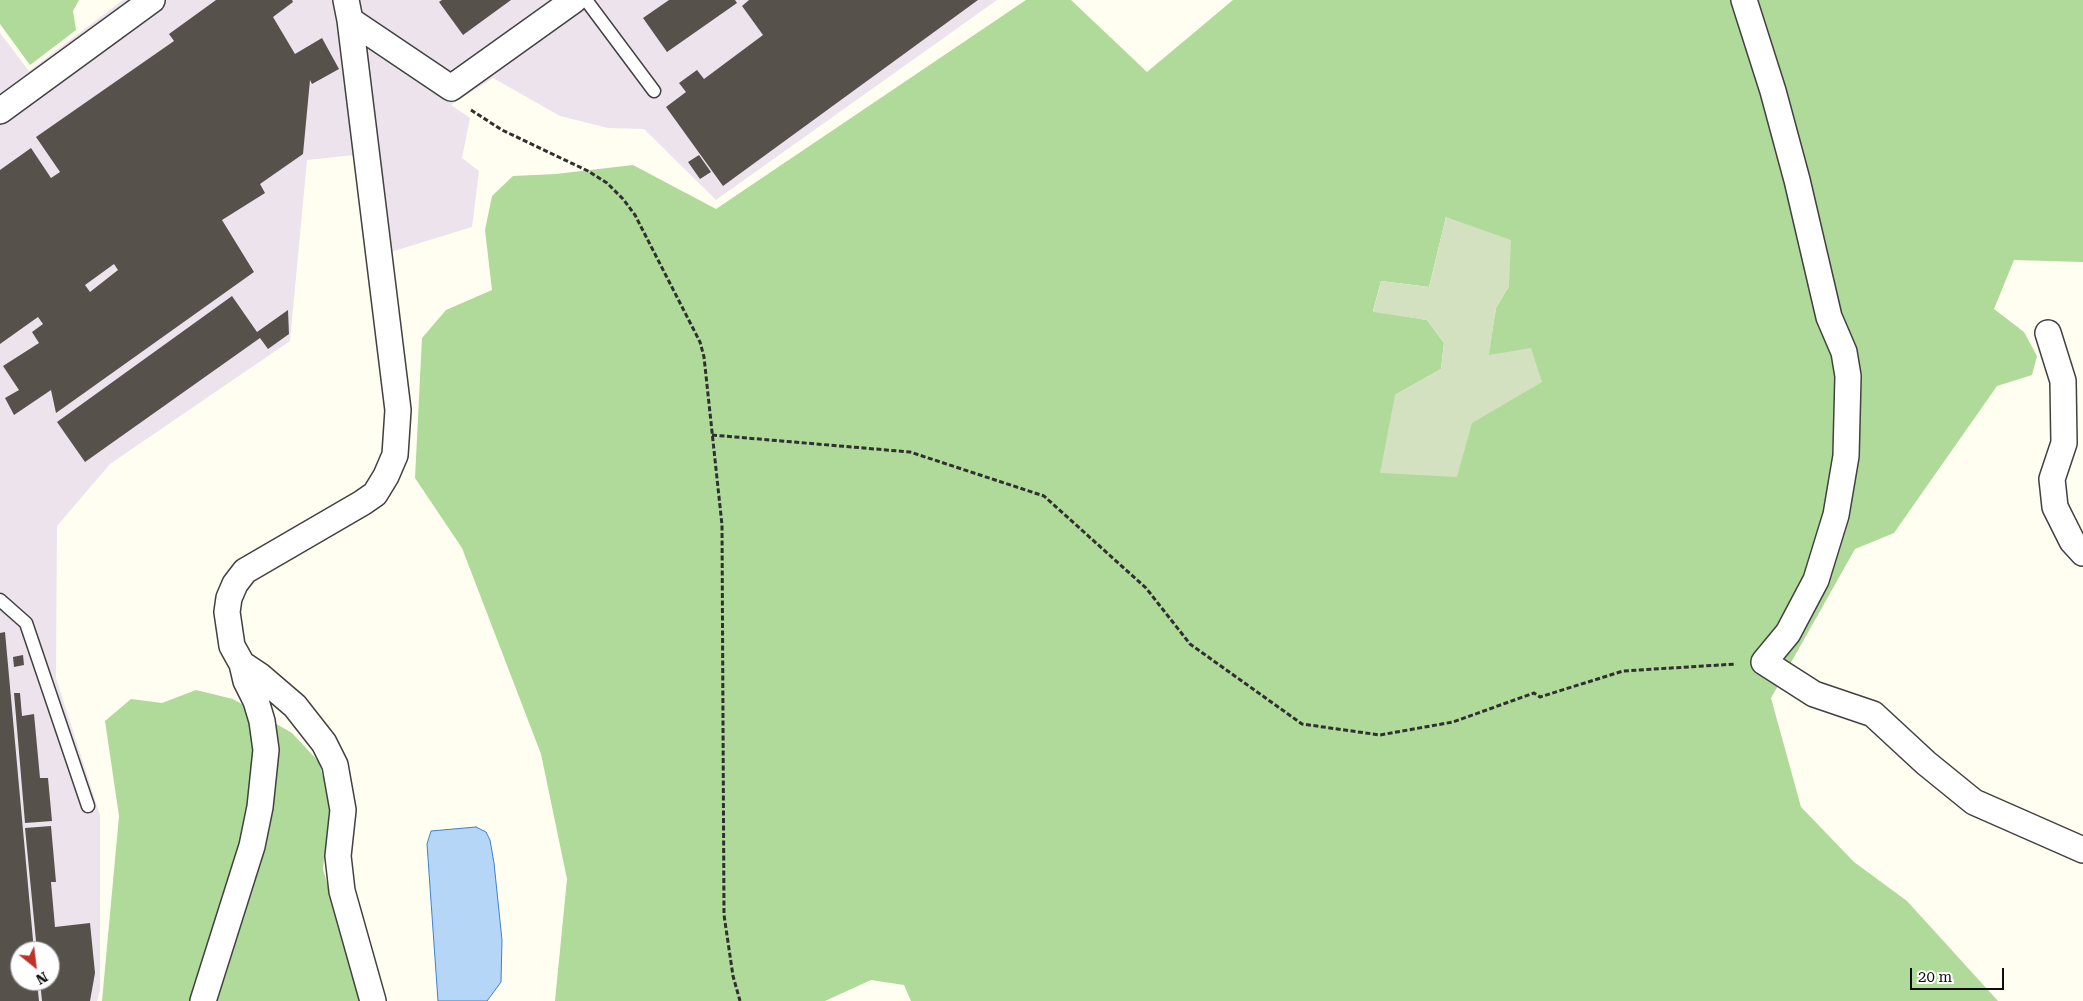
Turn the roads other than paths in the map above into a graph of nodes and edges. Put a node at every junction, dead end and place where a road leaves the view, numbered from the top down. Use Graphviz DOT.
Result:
graph roads {
  1 [pos="152,0"];
  2 [pos="574,0"];
  3 [pos="586,0"];
  4 [pos="1744,0"];
  5 [pos="348,10"];
  6 [pos="654,92"];
  7 [pos="0,112"];
  8 [pos="2048,333"];
  9 [pos="2083,553"];
  10 [pos="0,600"];
  11 [pos="242,664"];
  12 [pos="88,806"];
  13 [pos="2083,850"];
  14 [pos="203,1001"];
  15 [pos="372,1001"];
  1 -- 7 [label="street"];
  2 -- 5 [label="street"];
  3 -- 6 [label="lane"];
  4 -- 13 [label="street"];
  5 -- 11 [label="street"];
  8 -- 9 [label="street"];
  10 -- 12 [label="lane"];
  11 -- 14 [label="street"];
  11 -- 15 [label="street"];
}
